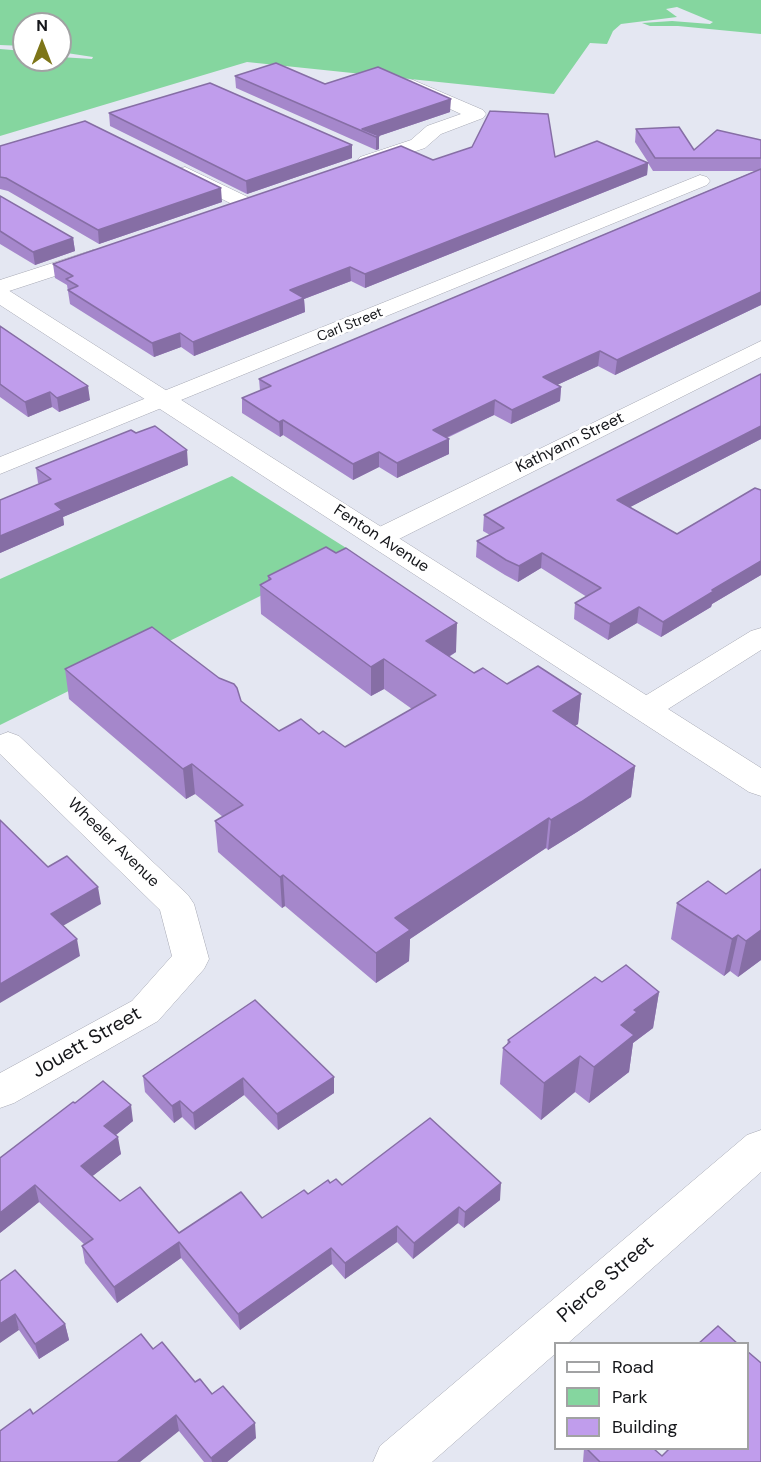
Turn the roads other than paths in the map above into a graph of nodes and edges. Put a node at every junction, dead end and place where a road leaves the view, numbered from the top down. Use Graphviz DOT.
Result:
graph roads {
  1 [pos="413,85"];
  2 [pos="362,158"];
  3 [pos="169,165"];
  4 [pos="700,181"];
  5 [pos="267,196"];
  6 [pos="245,204"];
  7 [pos="222,211"];
  8 [pos="73,239"];
  9 [pos="0,287"];
  10 [pos="0,295"];
  11 [pos="761,348"];
  12 [pos="165,400"];
  13 [pos="0,466"];
  14 [pos="379,538"];
  15 [pos="761,637"];
  16 [pos="646,709"];
  17 [pos="8,743"];
  18 [pos="761,784"];
  19 [pos="191,959"];
  20 [pos="0,1092"];
  21 [pos="761,1147"];
  22 [pos="397,1462"];
  1 -- 2 [label="street"];
  3 -- 6 [label="street"];
  4 -- 12 [label="street, Carl Street"];
  5 -- 6 [label="street"];
  6 -- 7 [label="street"];
  8 -- 9 [label="street"];
  10 -- 12 [label="street, Fenton Avenue"];
  11 -- 14 [label="street, Kathyann Street"];
  12 -- 13 [label="street, Carl Street"];
  12 -- 14 [label="street, Fenton Avenue"];
  14 -- 16 [label="street, Fenton Avenue"];
  15 -- 16 [label="street"];
  16 -- 18 [label="street, Fenton Avenue"];
  17 -- 19 [label="street, Wheeler Avenue"];
  19 -- 20 [label="street, Jouett Street"];
  21 -- 22 [label="street, Pierce Street"];
}
